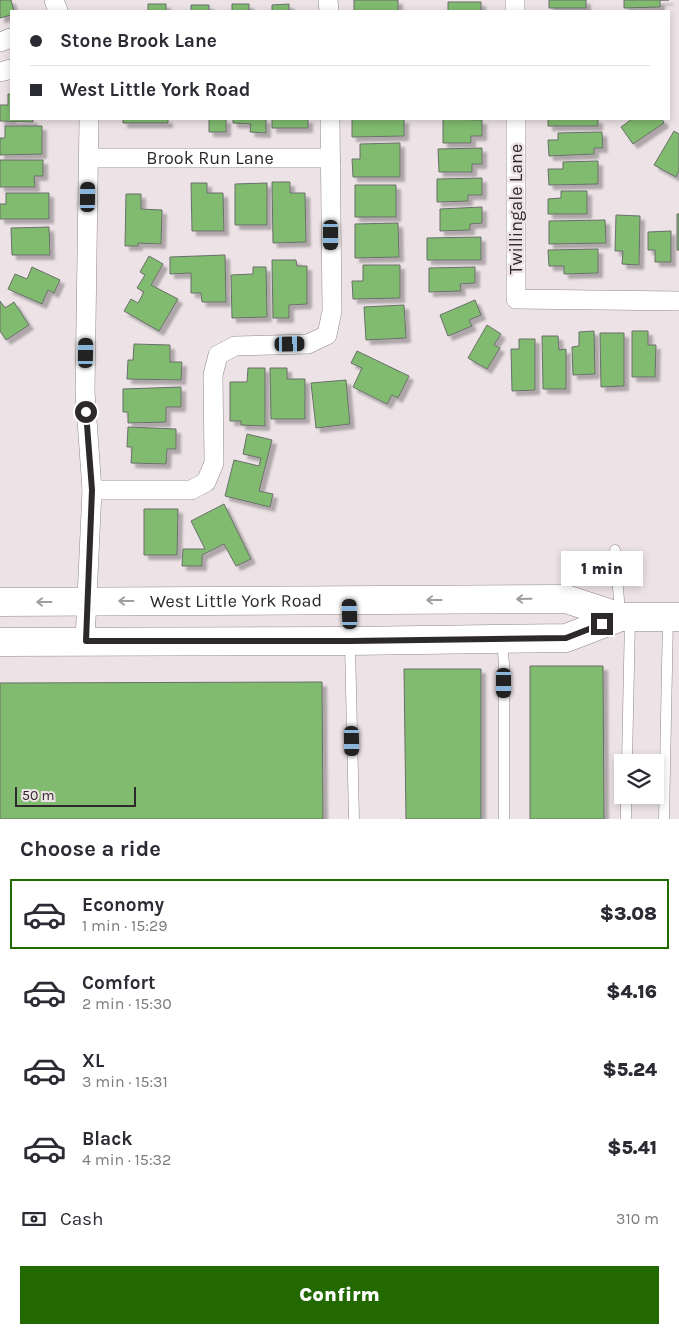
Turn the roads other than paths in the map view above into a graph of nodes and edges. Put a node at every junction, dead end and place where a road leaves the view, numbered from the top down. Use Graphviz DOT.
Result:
graph roads {
  1 [pos="89,120"];
  2 [pos="330,120"];
  3 [pos="516,120"];
  4 [pos="89,158"];
  5 [pos="331,158"];
  6 [pos="679,301"];
  7 [pos="92,490"];
  8 [pos="615,550"];
  9 [pos="349,600"];
  10 [pos="87,601"];
  11 [pos="0,602"];
  12 [pos="625,617"];
  13 [pos="674,617"];
  14 [pos="502,639"];
  15 [pos="86,641"];
  16 [pos="351,641"];
  17 [pos="0,642"];
  18 [pos="627,754"];
  19 [pos="626,804"];
  20 [pos="354,819"];
  21 [pos="504,819"];
  22 [pos="626,819"];
  23 [pos="664,819"];
  1 -- 4 [label="street"];
  2 -- 5 [label="street"];
  3 -- 6 [label="street, Twillingale Lane"];
  4 -- 5 [label="street, Brook Run Lane"];
  4 -- 7 [label="street"];
  5 -- 7 [label="street"];
  7 -- 10 [label="street"];
  8 -- 12 [label="lane"];
  9 -- 10 [label="main road, West Little York Road, one-way"];
  12 -- 9 [label="main road, West Little York Road, one-way"];
  9 -- 16 [label="lane"];
  10 -- 11 [label="main road, West Little York Road, one-way"];
  10 -- 15 [label="street"];
  12 -- 13 [label="main road, West Little York Road"];
  12 -- 14 [label="main road, West Little York Road"];
  12 -- 18 [label="lane"];
  13 -- 23 [label="lane"];
  14 -- 16 [label="main road, West Little York Road"];
  14 -- 21 [label="lane"];
  15 -- 16 [label="main road, West Little York Road"];
  15 -- 17 [label="main road, West Little York Road"];
  16 -- 20 [label="lane"];
  19 -- 22 [label="lane"];
}
